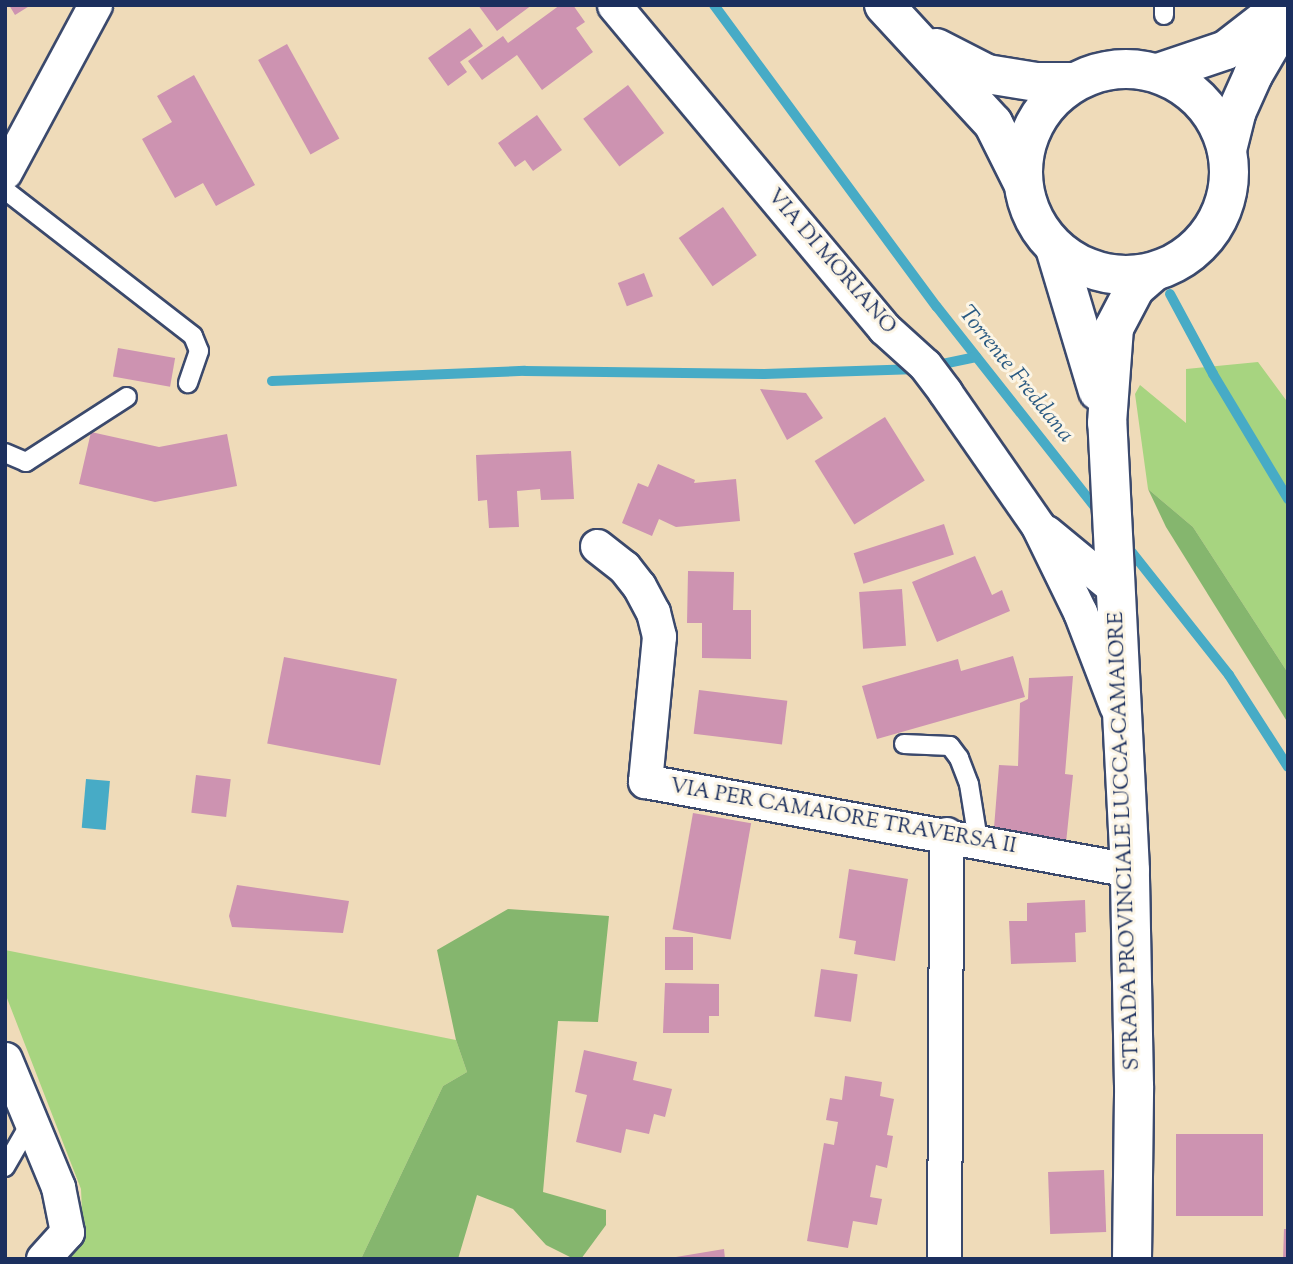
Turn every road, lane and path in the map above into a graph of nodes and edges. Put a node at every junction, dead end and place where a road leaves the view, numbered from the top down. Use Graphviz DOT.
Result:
graph roads {
  1 [pos="95,5"];
  2 [pos="614,5"];
  3 [pos="884,5"];
  4 [pos="1284,5"];
  5 [pos="1288,15"];
  6 [pos="915,37"];
  7 [pos="1158,74"];
  8 [pos="1074,82"];
  9 [pos="1227,150"];
  10 [pos="5,172"];
  11 [pos="1022,181"];
  12 [pos="5,190"];
  13 [pos="1055,248"];
  14 [pos="1152,273"];
  15 [pos="188,383"];
  16 [pos="127,397"];
  17 [pos="1107,423"];
  18 [pos="5,453"];
  19 [pos="1045,531"];
  20 [pos="597,547"];
  21 [pos="1115,575"];
  22 [pos="1069,590"];
  23 [pos="1123,724"];
  24 [pos="904,744"];
  25 [pos="946,834"];
  26 [pos="978,841"];
  27 [pos="1130,870"];
  28 [pos="5,1059"];
  29 [pos="31,1122"];
  30 [pos="5,1167"];
  31 [pos="43,1259"];
  32 [pos="944,1259"];
  33 [pos="1132,1259"];
  1 -- 10 [label="street"];
  2 -- 19 [label="street, VIA DI MORIANO"];
  3 -- 6 [label="main road"];
  4 -- 7 [label="main road"];
  5 -- 9 [label="main road"];
  6 -- 8 [label="main road"];
  6 -- 11 [label="main road"];
  7 -- 8 [label="main road"];
  7 -- 9 [label="main road"];
  8 -- 11 [label="main road"];
  9 -- 14 [label="main road"];
  11 -- 13 [label="main road"];
  12 -- 15 [label="lane"];
  13 -- 14 [label="main road"];
  13 -- 17 [label="main road, STRADA PROVINCIALE LUCCA-CAMAIORE"];
  14 -- 17 [label="main road, STRADA PROVINCIALE LUCCA-CAMAIORE"];
  16 -- 18 [label="lane"];
  17 -- 21 [label="main road, STRADA PROVINCIALE LUCCA-CAMAIORE"];
  19 -- 21 [label="street, VIA DI MORIANO"];
  19 -- 21 [label="street"];
  19 -- 22 [label="street, VIA DI MORIANO"];
  20 -- 25 [label="street, VIA PER CAMAIORE TRAVERSA II"];
  21 -- 22 [label="street"];
  21 -- 23 [label="main road, STRADA PROVINCIALE LUCCA-CAMAIORE"];
  22 -- 23 [label="street, VIA DI MORIANO"];
  23 -- 27 [label="main road, STRADA PROVINCIALE LUCCA-CAMAIORE"];
  24 -- 26 [label="lane"];
  25 -- 26 [label="street, VIA PER CAMAIORE TRAVERSA II"];
  25 -- 32 [label="street"];
  26 -- 27 [label="street, VIA PER CAMAIORE TRAVERSA II"];
  27 -- 33 [label="main road, STRADA PROVINCIALE LUCCA-CAMAIORE"];
  28 -- 29 [label="street"];
  29 -- 30 [label="lane"];
  29 -- 31 [label="street"];
}
